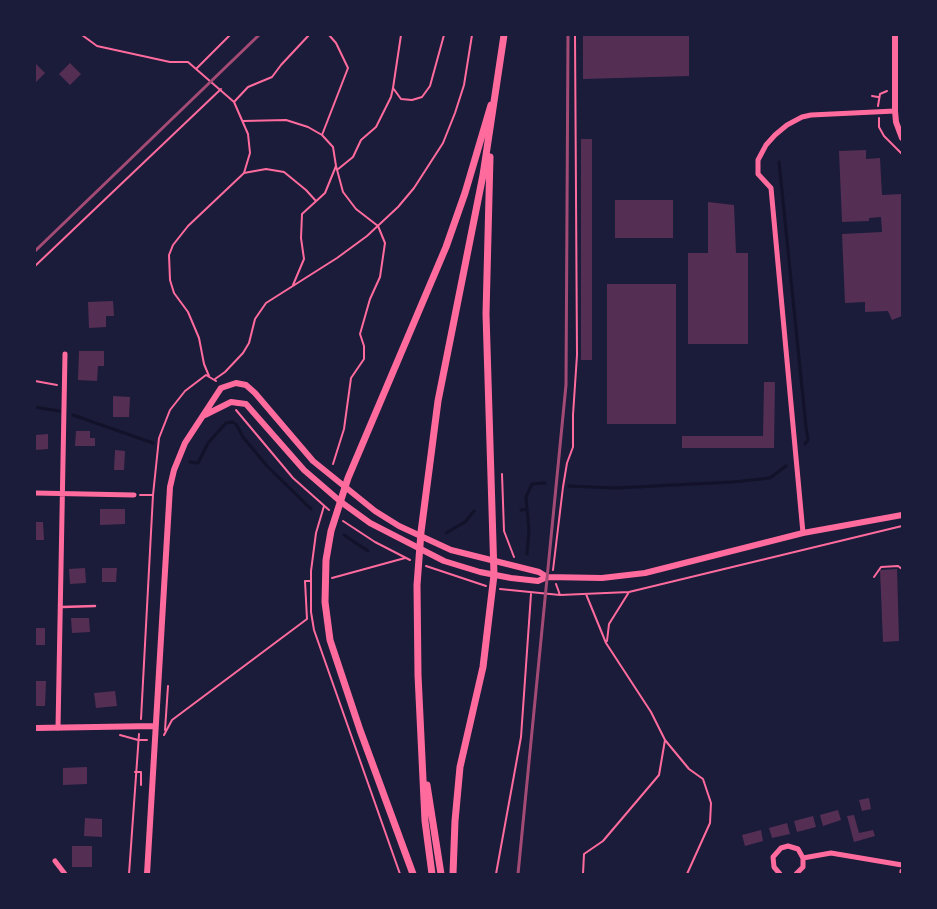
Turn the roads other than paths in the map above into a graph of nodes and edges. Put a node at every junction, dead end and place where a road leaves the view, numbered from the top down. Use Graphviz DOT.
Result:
graph roads {
  1 [pos="504,35"];
  2 [pos="895,35"];
  3 [pos="898,66"];
  4 [pos="498,84"];
  5 [pos="895,111"];
  6 [pos="491,131"];
  7 [pos="902,138"];
  8 [pos="65,354"];
  9 [pos="204,416"];
  10 [pos="345,488"];
  11 [pos="35,493"];
  12 [pos="63,493"];
  13 [pos="134,495"];
  14 [pos="341,502"];
  15 [pos="902,515"];
  16 [pos="803,532"];
  17 [pos="494,562"];
  18 [pos="494,575"];
  19 [pos="550,577"];
  20 [pos="95,606"];
  21 [pos="60,607"];
  22 [pos="155,726"];
  23 [pos="35,728"];
  24 [pos="58,728"];
  25 [pos="422,755"];
  26 [pos="803,858"];
  27 [pos="55,861"];
  28 [pos="902,865"];
  29 [pos="64,874"];
  30 [pos="147,874"];
  31 [pos="413,874"];
  32 [pos="432,874"];
  33 [pos="440,874"];
  34 [pos="453,874"];
  35 [pos="780,874"];
  36 [pos="796,874"];
  1 -- 4 [label="main road"];
  2 -- 3 [label="street"];
  3 -- 5 [label="street"];
  4 -- 6 [label="main road"];
  4 -- 10 [label="main road"];
  5 -- 7 [label="street"];
  5 -- 16 [label="street"];
  6 -- 17 [label="main road"];
  6 -- 25 [label="main road"];
  8 -- 12 [label="street"];
  9 -- 10 [label="street"];
  9 -- 14 [label="street"];
  9 -- 22 [label="street"];
  10 -- 14 [label="main road"];
  10 -- 17 [label="street"];
  11 -- 12 [label="street"];
  12 -- 13 [label="street"];
  12 -- 21 [label="street"];
  14 -- 18 [label="street"];
  14 -- 31 [label="main road"];
  15 -- 16 [label="street"];
  16 -- 19 [label="street"];
  17 -- 18 [label="main road"];
  17 -- 19 [label="street"];
  18 -- 19 [label="street"];
  18 -- 34 [label="main road"];
  20 -- 21 [label="lane"];
  21 -- 24 [label="street"];
  22 -- 24 [label="street"];
  22 -- 30 [label="street"];
  23 -- 24 [label="street"];
  25 -- 32 [label="main road"];
  25 -- 33 [label="main road"];
  26 -- 28 [label="street"];
  26 -- 35 [label="street"];
  26 -- 36 [label="street"];
  27 -- 29 [label="street"];
}
